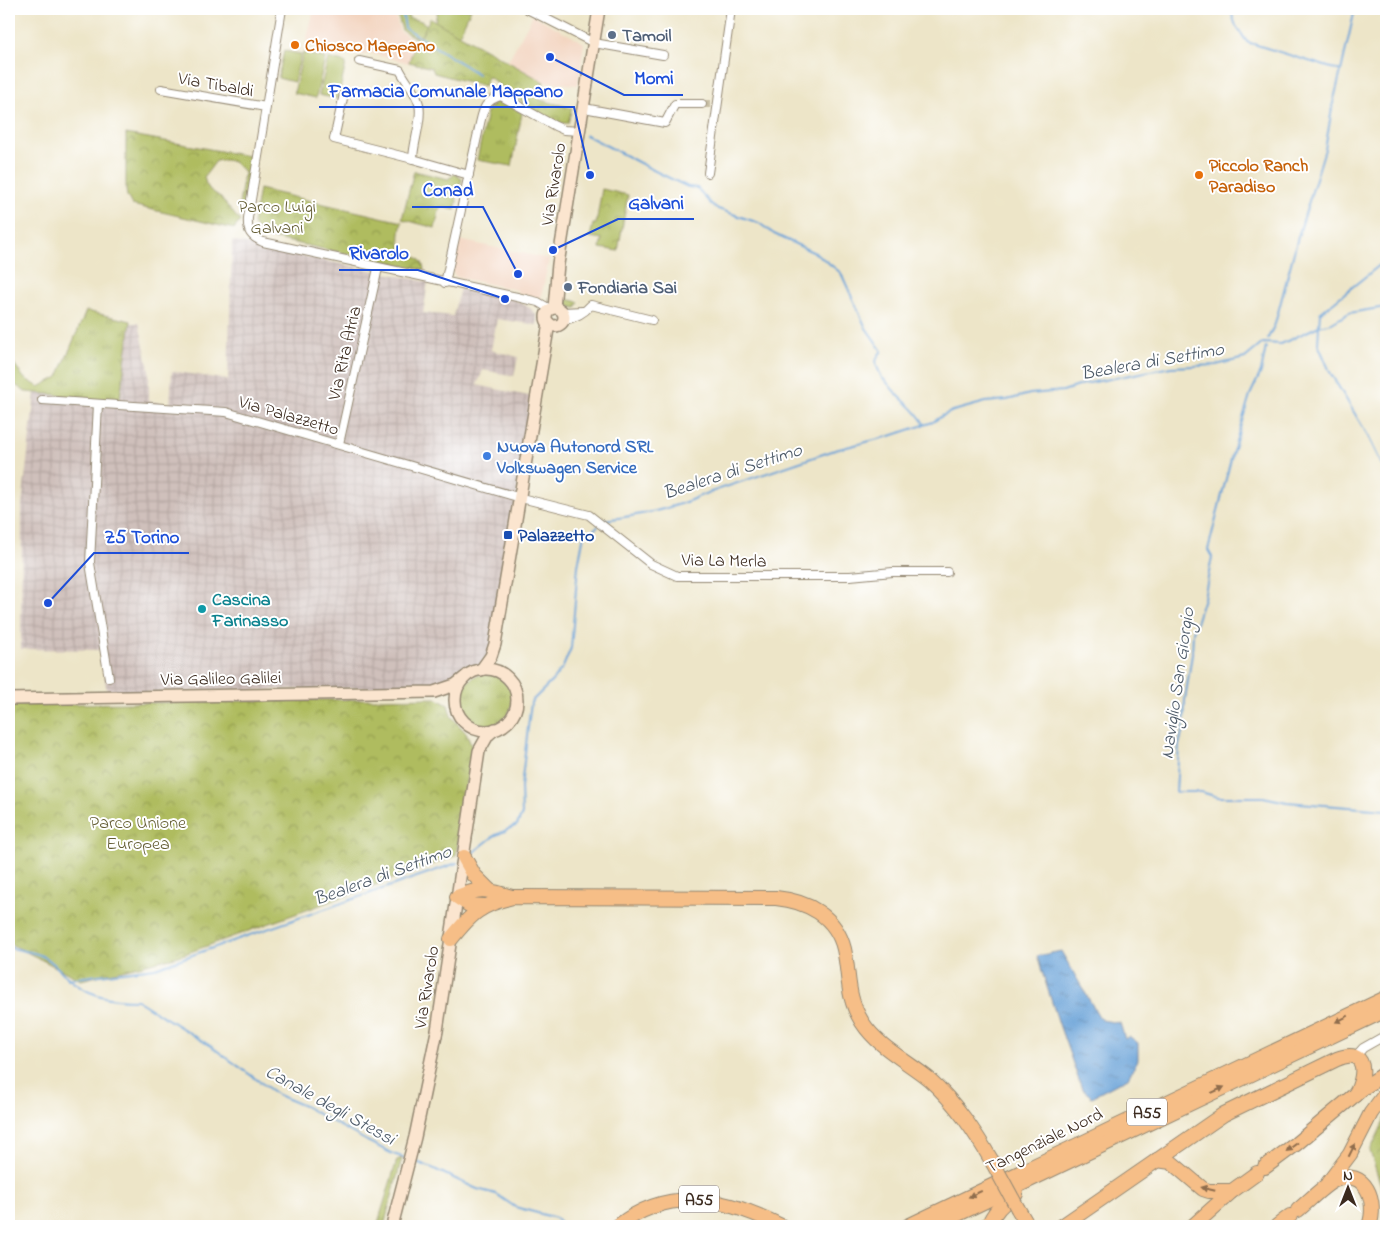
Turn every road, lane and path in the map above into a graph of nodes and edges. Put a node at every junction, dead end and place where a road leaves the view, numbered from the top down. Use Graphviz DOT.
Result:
graph roads {
  1 [pos="282,9"];
  2 [pos="528,9"];
  3 [pos="599,9"];
  4 [pos="731,9"];
  5 [pos="594,44"];
  6 [pos="662,55"];
  7 [pos="359,61"];
  8 [pos="161,89"];
  9 [pos="344,94"];
  10 [pos="709,104"];
  11 [pos="266,107"];
  12 [pos="584,108"];
  13 [pos="580,131"];
  14 [pos="413,159"];
  15 [pos="708,173"];
  16 [pos="469,175"];
  17 [pos="378,268"];
  18 [pos="444,283"];
  19 [pos="555,315"];
  20 [pos="652,320"];
  21 [pos="42,400"];
  22 [pos="98,404"];
  23 [pos="339,444"];
  24 [pos="521,498"];
  25 [pos="948,572"];
  26 [pos="496,644"];
  27 [pos="481,670"];
  28 [pos="501,673"];
  29 [pos="109,678"];
  30 [pos="464,678"];
  31 [pos="434,692"];
  32 [pos="9,699"];
  33 [pos="458,712"];
  34 [pos="470,726"];
  35 [pos="495,729"];
  36 [pos="479,751"];
  37 [pos="464,859"];
  38 [pos="489,890"];
  39 [pos="458,897"];
  40 [pos="513,897"];
  41 [pos="484,906"];
  42 [pos="451,939"];
  43 [pos="1386,998"];
  44 [pos="1386,1010"];
  45 [pos="1386,1036"];
  46 [pos="1355,1057"];
  47 [pos="1386,1073"];
  48 [pos="1386,1093"];
  49 [pos="1355,1095"];
  50 [pos="1181,1143"];
  51 [pos="1157,1160"];
  52 [pos="1045,1172"];
  53 [pos="1187,1176"];
  54 [pos="1323,1189"];
  55 [pos="1232,1191"];
  56 [pos="392,1226"];
  57 [pos="618,1226"];
  58 [pos="629,1226"];
  59 [pos="766,1226"];
  60 [pos="781,1226"];
  61 [pos="908,1226"];
  62 [pos="933,1226"];
  63 [pos="988,1226"];
  64 [pos="1029,1226"];
  65 [pos="1062,1226"];
  66 [pos="1193,1226"];
  67 [pos="1277,1226"];
  68 [pos="1369,1226"];
  1 -- 11 [label="street, Via Tibaldi"];
  2 -- 5 [label="street"];
  3 -- 5 [label="main road, Via Rivarolo"];
  4 -- 10 [label="street"];
  5 -- 6 [label="street"];
  5 -- 12 [label="main road, Via Rivarolo"];
  7 -- 14 [label="street"];
  8 -- 11 [label="street, Via Tibaldi"];
  9 -- 14 [label="street"];
  10 -- 12 [label="street"];
  10 -- 15 [label="street"];
  11 -- 17 [label="street, Via Tibaldi"];
  12 -- 13 [label="main road, Via Rivarolo"];
  13 -- 16 [label="street"];
  13 -- 19 [label="main road, Via Rivarolo"];
  14 -- 16 [label="street"];
  16 -- 18 [label="street"];
  17 -- 18 [label="street"];
  17 -- 23 [label="street, Via Rita Atria"];
  18 -- 19 [label="street"];
  19 -- 20 [label="street"];
  19 -- 24 [label="main road"];
  21 -- 22 [label="street, Via Palazzetto"];
  22 -- 23 [label="street, Via Palazzetto"];
  22 -- 29 [label="street"];
  23 -- 24 [label="street, Via Palazzetto"];
  24 -- 25 [label="street, Via La Merla"];
  24 -- 26 [label="main road"];
  26 -- 27 [label="main road"];
  26 -- 28 [label="main road"];
  27 -- 28 [label="main road"];
  27 -- 30 [label="main road"];
  28 -- 35 [label="main road"];
  30 -- 31 [label="main road, Via Galileo Galilei"];
  30 -- 33 [label="main road"];
  31 -- 32 [label="main road, Via Galileo Galilei"];
  31 -- 33 [label="main road"];
  33 -- 34 [label="main road"];
  34 -- 35 [label="main road"];
  34 -- 36 [label="main road, Via Rivarolo"];
  35 -- 36 [label="main road, Via Rivarolo"];
  36 -- 37 [label="main road, Via Rivarolo"];
  37 -- 38 [label="highway"];
  37 -- 39 [label="main road, Via Rivarolo"];
  38 -- 39 [label="highway"];
  38 -- 40 [label="highway"];
  39 -- 41 [label="highway"];
  39 -- 42 [label="main road, Via Rivarolo"];
  40 -- 41 [label="highway"];
  40 -- 64 [label="highway, bridge"];
  41 -- 42 [label="highway"];
  42 -- 56 [label="main road, Via Rivarolo"];
  43 -- 61 [label="highway, Tangenziale Nord / A55, one-way"];
  52 -- 44 [label="highway, Tangenziale Nord / A55, one-way"];
  45 -- 46 [label="street"];
  46 -- 49 [label="highway"];
  46 -- 50 [label="highway"];
  47 -- 49 [label="highway"];
  54 -- 48 [label="highway, one-way"];
  49 -- 55 [label="highway, one-way"];
  50 -- 51 [label="highway"];
  50 -- 53 [label="highway"];
  51 -- 53 [label="highway"];
  51 -- 65 [label="highway"];
  52 -- 62 [label="highway, Tangenziale Nord / A55"];
  52 -- 63 [label="highway"];
  55 -- 53 [label="highway, one-way"];
  54 -- 67 [label="highway"];
  54 -- 68 [label="highway"];
  55 -- 66 [label="highway"];
  57 -- 60 [label="highway, A55"];
  58 -- 59 [label="highway"];
}
